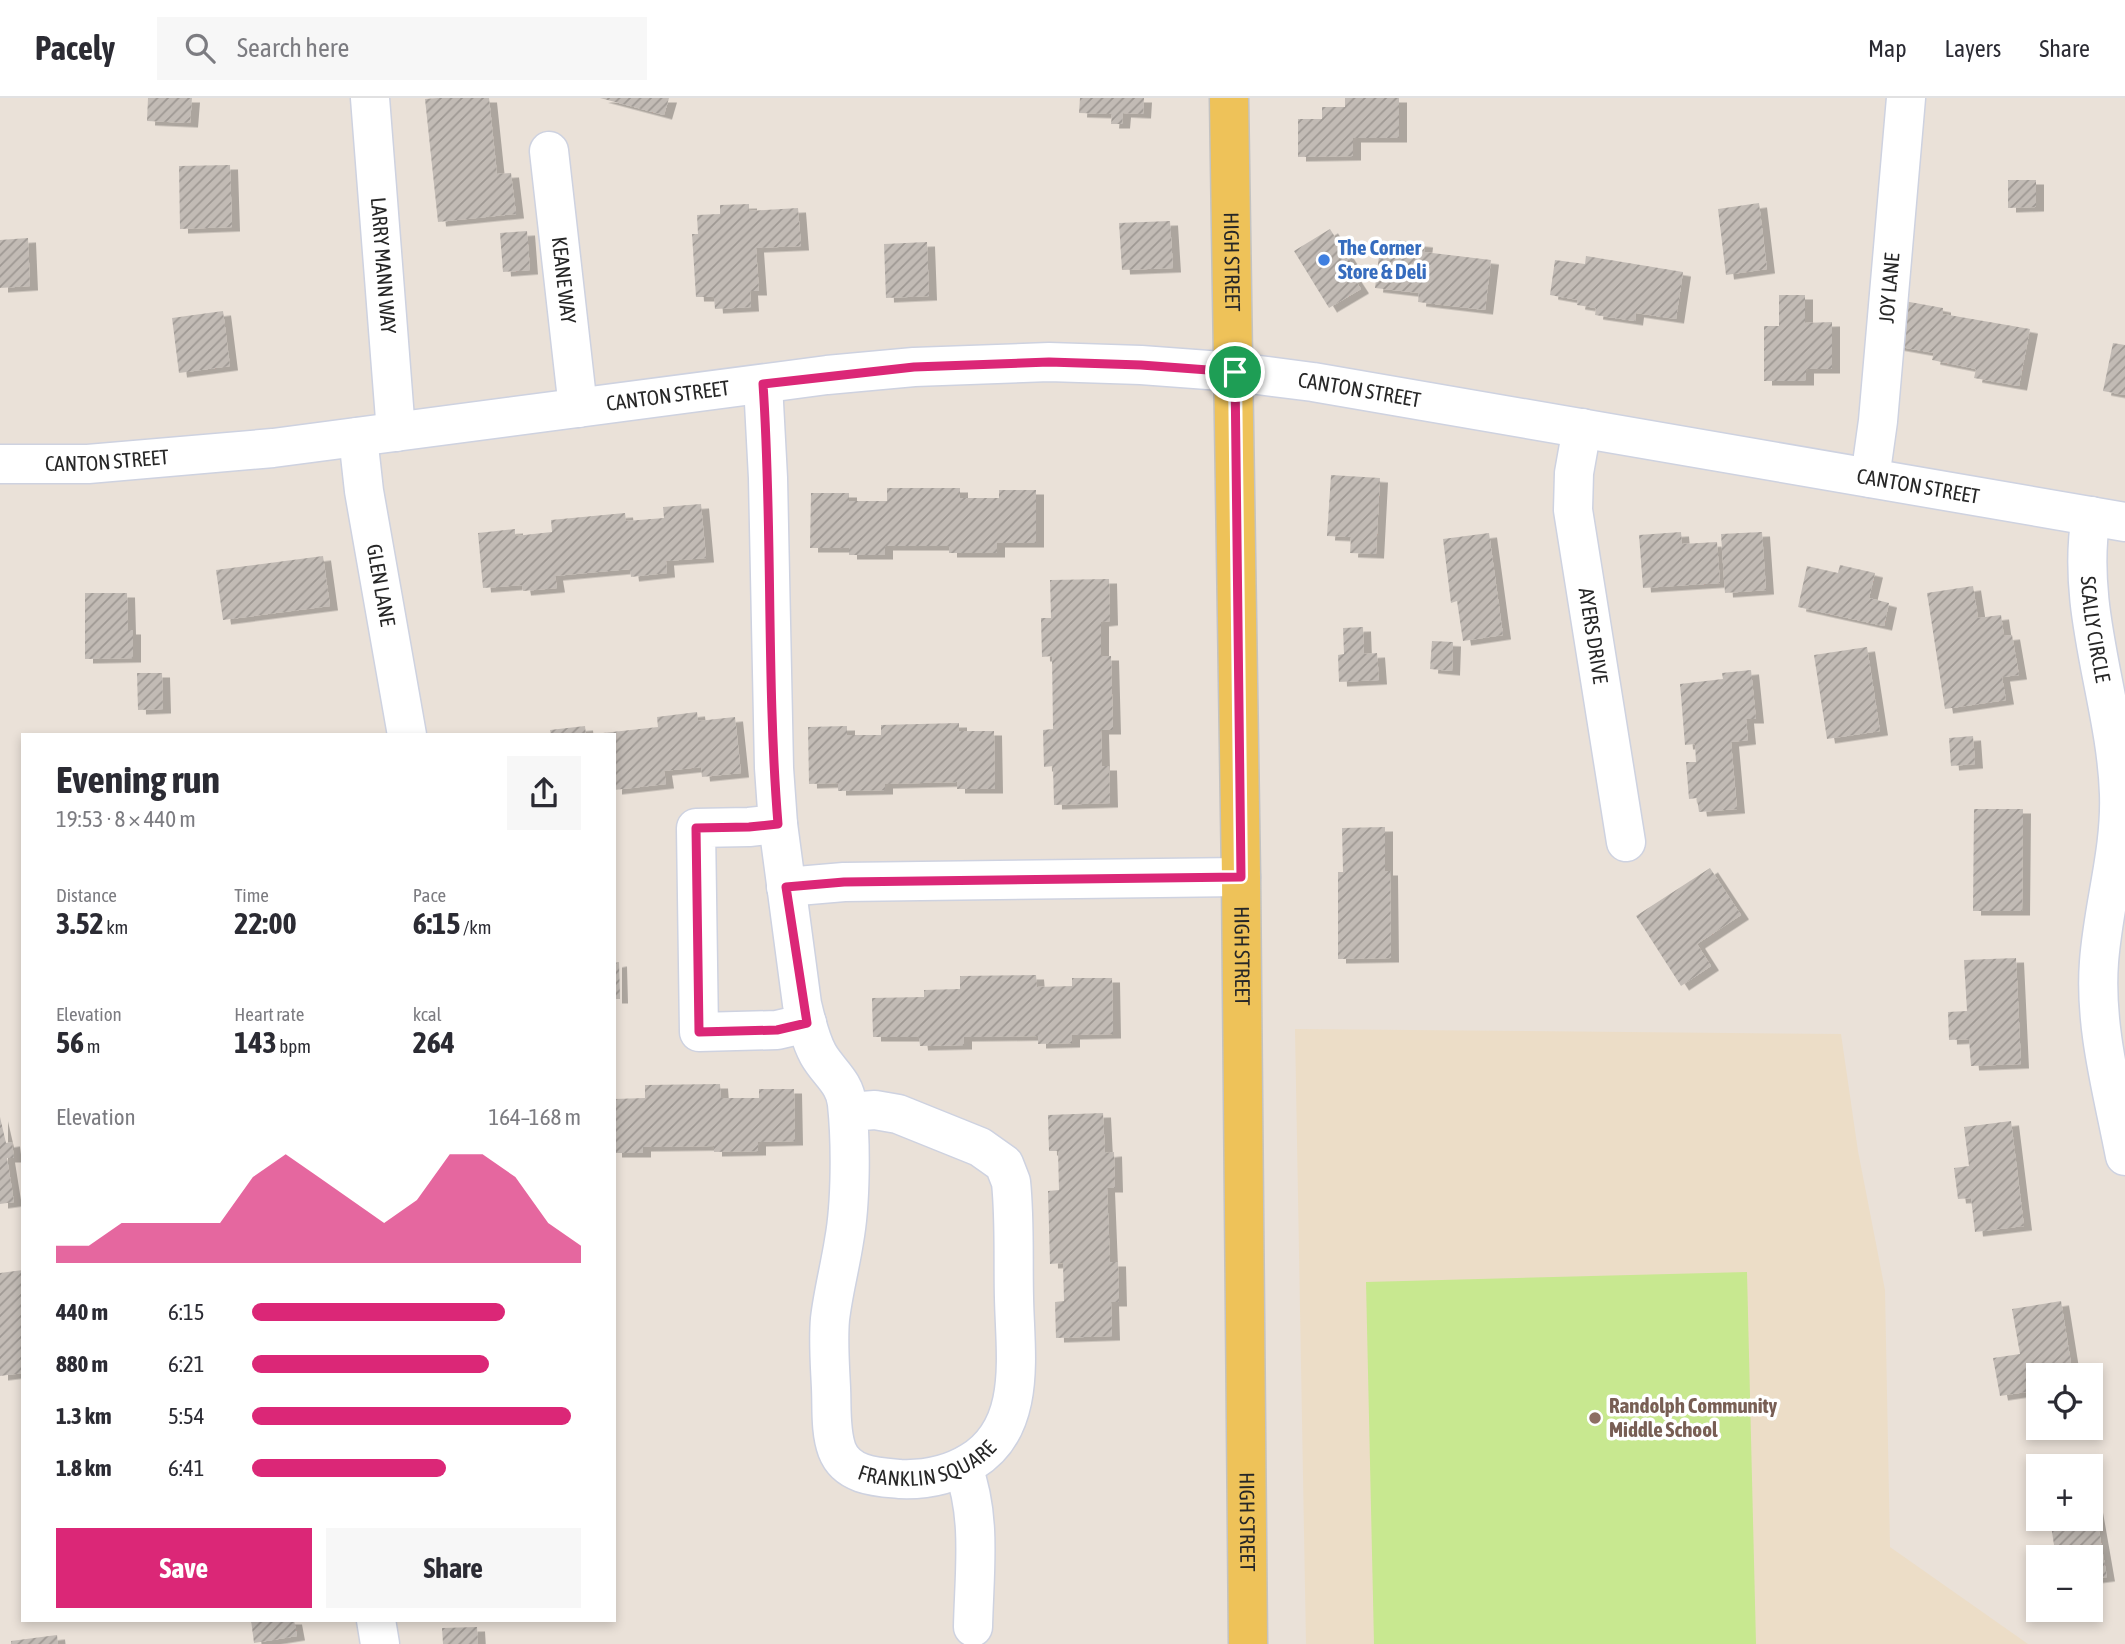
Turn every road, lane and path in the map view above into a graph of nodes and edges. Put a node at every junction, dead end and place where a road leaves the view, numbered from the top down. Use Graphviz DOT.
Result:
graph roads {
  1 [pos="370,98"];
  2 [pos="1229,98"];
  3 [pos="1906,98"];
  4 [pos="549,151"];
  5 [pos="1235,372"];
  6 [pos="763,384"];
  7 [pos="578,408"];
  8 [pos="1582,428"];
  9 [pos="396,432"];
  10 [pos="358,437"];
  11 [pos="0,464"];
  12 [pos="1870,478"];
  13 [pos="2108,519"];
  14 [pos="408,733"];
  15 [pos="778,824"];
  16 [pos="1626,842"];
  17 [pos="1241,877"];
  18 [pos="786,887"];
  19 [pos="807,1023"];
  20 [pos="848,1111"];
  21 [pos="2125,1156"];
  22 [pos="963,1468"];
  23 [pos="376,1622"];
  24 [pos="973,1627"];
  25 [pos="380,1644"];
  26 [pos="1248,1644"];
  1 -- 9 [label="street, LARRY MANN WAY"];
  2 -- 5 [label="main road, HIGH STREET"];
  3 -- 12 [label="street, JOY LANE"];
  4 -- 7 [label="street, KEANE WAY"];
  5 -- 6 [label="street, CANTON STREET"];
  5 -- 8 [label="street, CANTON STREET"];
  5 -- 17 [label="main road, HIGH STREET"];
  6 -- 7 [label="street, CANTON STREET"];
  6 -- 15 [label="street, FRANKLIN SQUARE"];
  7 -- 9 [label="street, CANTON STREET"];
  8 -- 12 [label="street, CANTON STREET"];
  8 -- 16 [label="street, AYERS DRIVE"];
  9 -- 10 [label="street, CANTON STREET"];
  10 -- 11 [label="street, CANTON STREET"];
  10 -- 14 [label="street, GLEN LANE"];
  12 -- 13 [label="street, CANTON STREET"];
  13 -- 21 [label="street, SCALLY CIRCLE"];
  15 -- 18 [label="street, FRANKLIN SQUARE"];
  15 -- 19 [label="street"];
  17 -- 18 [label="street"];
  17 -- 26 [label="main road, HIGH STREET"];
  18 -- 19 [label="street, FRANKLIN SQUARE"];
  19 -- 20 [label="street, FRANKLIN SQUARE"];
  20 -- 22 [label="street, FRANKLIN SQUARE"];
  20 -- 22 [label="street, FRANKLIN SQUARE"];
  22 -- 24 [label="street"];
  23 -- 25 [label="street"];
}
